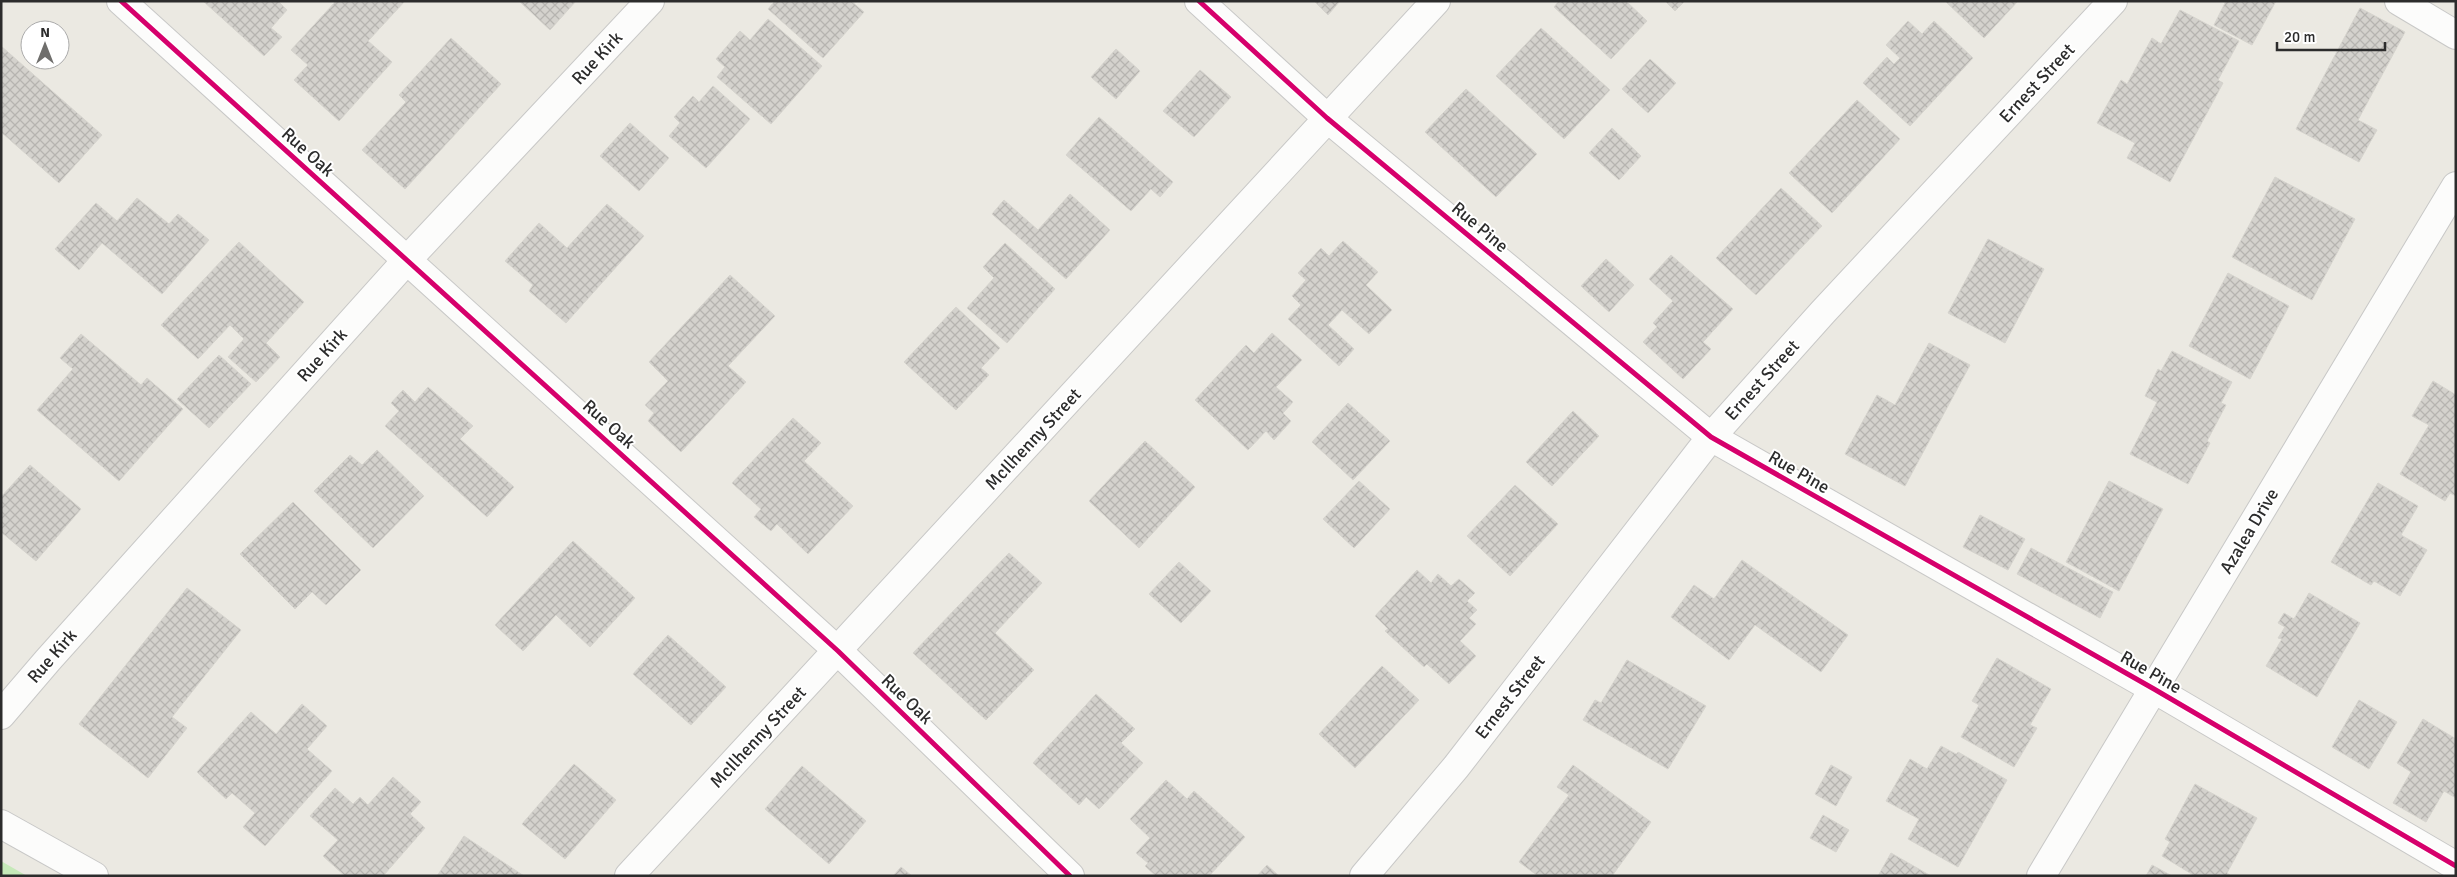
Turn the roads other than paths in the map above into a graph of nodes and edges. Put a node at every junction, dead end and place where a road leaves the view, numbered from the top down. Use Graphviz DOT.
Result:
graph roads {
  1 [pos="121,1"];
  2 [pos="650,1"];
  3 [pos="1200,1"];
  4 [pos="1436,1"];
  5 [pos="2113,1"];
  6 [pos="2400,1"];
  7 [pos="2456,35"];
  8 [pos="1327,118"];
  9 [pos="2456,186"];
  10 [pos="407,260"];
  11 [pos="1711,437"];
  12 [pos="838,651"];
  13 [pos="2154,689"];
  14 [pos="1,715"];
  15 [pos="1,824"];
  16 [pos="2456,866"];
  17 [pos="94,876"];
  18 [pos="629,876"];
  19 [pos="1070,876"];
  20 [pos="1364,876"];
  21 [pos="2041,876"];
  1 -- 10 [label="street, Rue Oak"];
  2 -- 10 [label="street, Rue Kirk"];
  3 -- 8 [label="street, Rue Pine"];
  4 -- 8 [label="street, McIlhenny Street"];
  5 -- 11 [label="street, Ernest Street"];
  6 -- 7 [label="street"];
  8 -- 11 [label="street, Rue Pine"];
  8 -- 12 [label="street, McIlhenny Street"];
  9 -- 13 [label="street, Azalea Drive"];
  10 -- 12 [label="street, Rue Oak"];
  10 -- 14 [label="street, Rue Kirk"];
  11 -- 13 [label="street, Rue Pine"];
  11 -- 20 [label="street, Ernest Street"];
  12 -- 18 [label="street, McIlhenny Street"];
  12 -- 19 [label="street, Rue Oak"];
  13 -- 16 [label="street, Rue Pine"];
  13 -- 21 [label="street, Azalea Drive"];
  15 -- 17 [label="street"];
}
